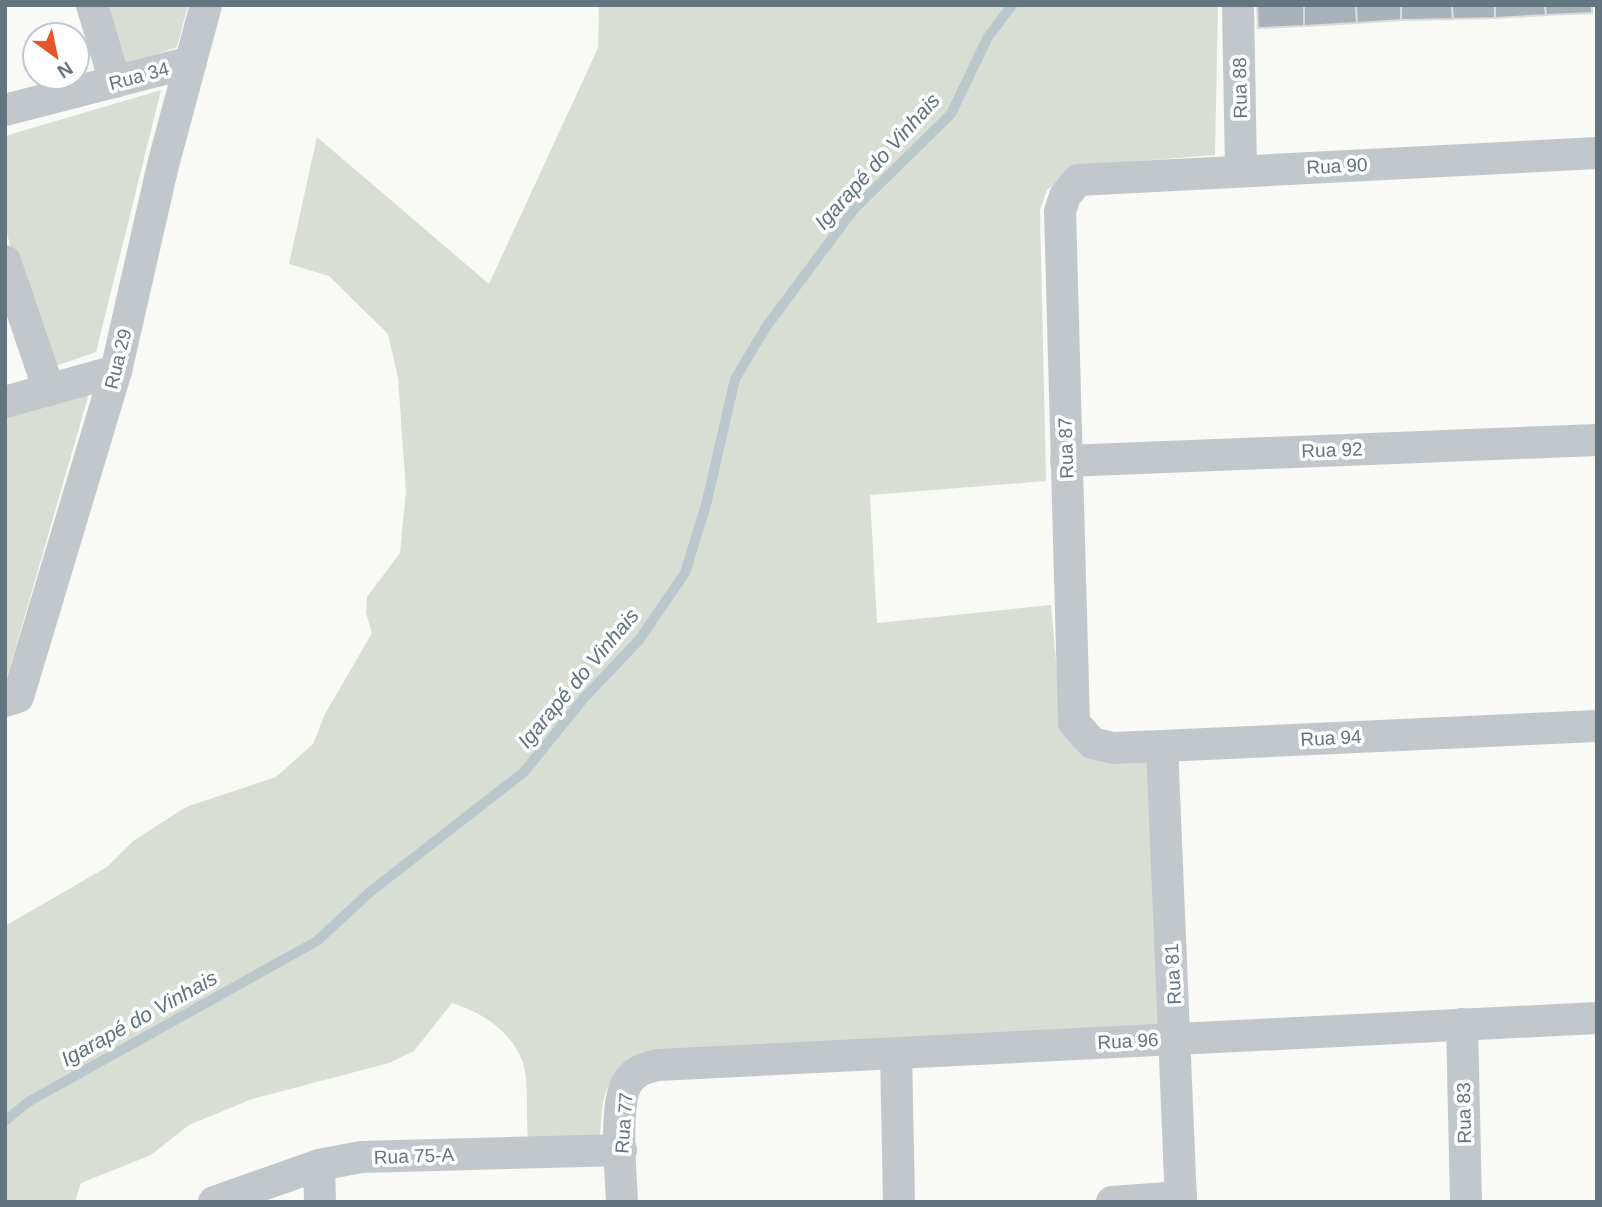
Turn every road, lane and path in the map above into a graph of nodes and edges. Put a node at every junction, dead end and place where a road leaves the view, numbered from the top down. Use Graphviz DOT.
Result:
graph roads {
  1 [pos="92,5"];
  2 [pos="206,5"];
  3 [pos="1238,5"];
  4 [pos="191,62"];
  5 [pos="115,82"];
  6 [pos="5,110"];
  7 [pos="1597,153"];
  8 [pos="1241,171"];
  9 [pos="1078,180"];
  10 [pos="5,261"];
  11 [pos="116,372"];
  12 [pos="49,390"];
  13 [pos="5,402"];
  14 [pos="1597,440"];
  15 [pos="1066,461"];
  16 [pos="5,701"];
  17 [pos="1074,723"];
  18 [pos="1597,726"];
  19 [pos="1162,746"];
  20 [pos="1597,1018"];
  21 [pos="1462,1024"];
  22 [pos="1176,1039"];
  23 [pos="896,1053"];
  24 [pos="658,1065"];
  25 [pos="621,1150"];
  26 [pos="319,1165"];
  27 [pos="1181,1200"];
  28 [pos="214,1202"];
  29 [pos="320,1202"];
  30 [pos="622,1202"];
  31 [pos="899,1202"];
  32 [pos="1112,1202"];
  33 [pos="1466,1202"];
  1 -- 5 [label="street"];
  2 -- 4 [label="street, Rua 29"];
  3 -- 8 [label="street, Rua 88"];
  4 -- 5 [label="street, Rua 34"];
  4 -- 11 [label="street, Rua 29"];
  5 -- 6 [label="street, Rua 34"];
  7 -- 8 [label="street, Rua 90"];
  8 -- 9 [label="street, Rua 90"];
  9 -- 15 [label="street, Rua 87"];
  10 -- 12 [label="street"];
  11 -- 12 [label="street"];
  11 -- 16 [label="street, Rua 29"];
  12 -- 13 [label="street"];
  14 -- 15 [label="street, Rua 92"];
  15 -- 17 [label="street, Rua 87"];
  17 -- 19 [label="street, Rua 94"];
  18 -- 19 [label="street, Rua 94"];
  19 -- 22 [label="street, Rua 81"];
  20 -- 21 [label="street, Rua 96"];
  21 -- 22 [label="street, Rua 96"];
  21 -- 33 [label="street, Rua 83"];
  22 -- 23 [label="street, Rua 96"];
  22 -- 27 [label="street, Rua 81"];
  23 -- 24 [label="street, Rua 96"];
  23 -- 31 [label="street"];
  24 -- 25 [label="street, Rua 77"];
  25 -- 26 [label="street, Rua 75-A"];
  25 -- 30 [label="street, Rua 77"];
  26 -- 28 [label="street, Rua 75-A"];
  26 -- 29 [label="street"];
  27 -- 32 [label="street"];
}
